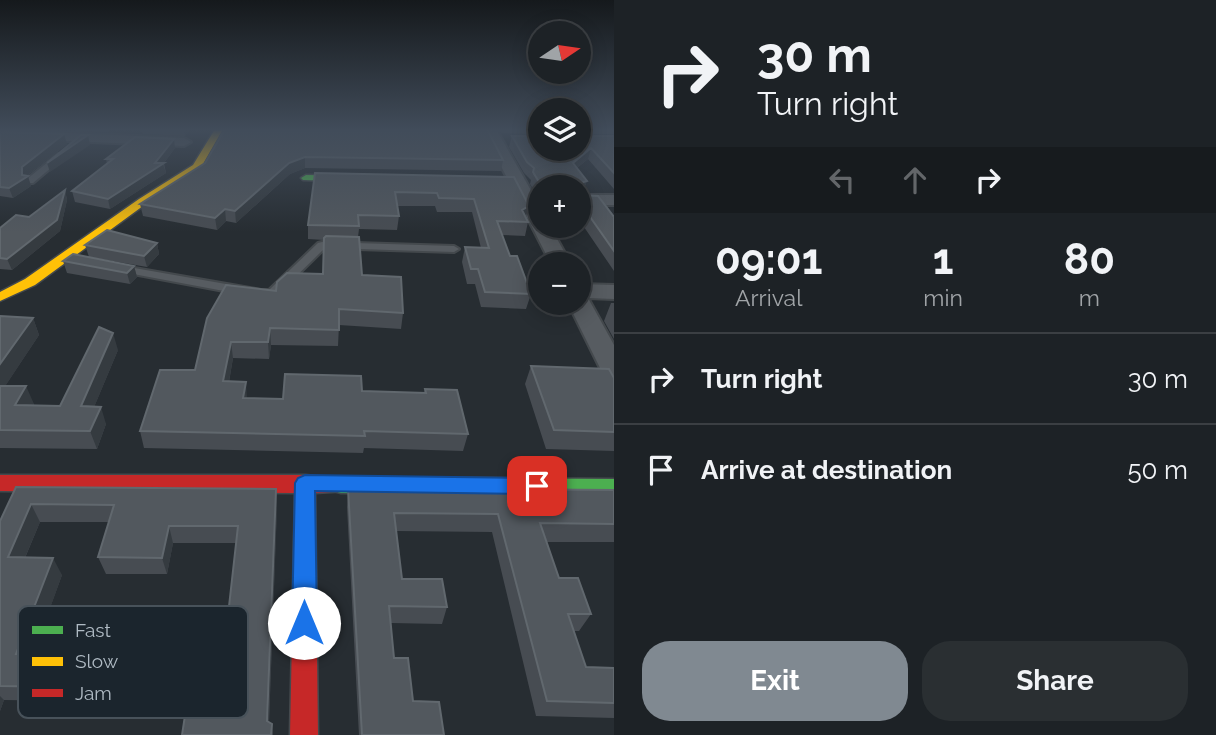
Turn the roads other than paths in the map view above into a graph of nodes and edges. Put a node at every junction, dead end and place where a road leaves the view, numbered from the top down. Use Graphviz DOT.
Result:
graph roads {
  1 [pos="52,163"];
  2 [pos="199,163"];
  3 [pos="503,163"];
  4 [pos="306,178"];
  5 [pos="385,179"];
  6 [pos="30,181"];
  7 [pos="528,195"];
  8 [pos="591,200"];
  9 [pos="614,200"];
  10 [pos="454,249"];
  11 [pos="104,265"];
  12 [pos="591,291"];
  13 [pos="614,292"];
  14 [pos="0,297"];
  15 [pos="586,315"];
  16 [pos="614,370"];
  17 [pos="305,483"];
  18 [pos="2,486"];
  19 [pos="614,487"];
  20 [pos="304,735"];
  1 -- 6 [label="lane"];
  2 -- 14 [label="street"];
  3 -- 7 [label="street"];
  4 -- 5 [label="street"];
  8 -- 9 [label="street"];
  10 -- 11 [label="lane"];
  12 -- 13 [label="street"];
  15 -- 16 [label="street"];
  17 -- 18 [label="street"];
  17 -- 19 [label="street"];
  17 -- 20 [label="street"];
}
